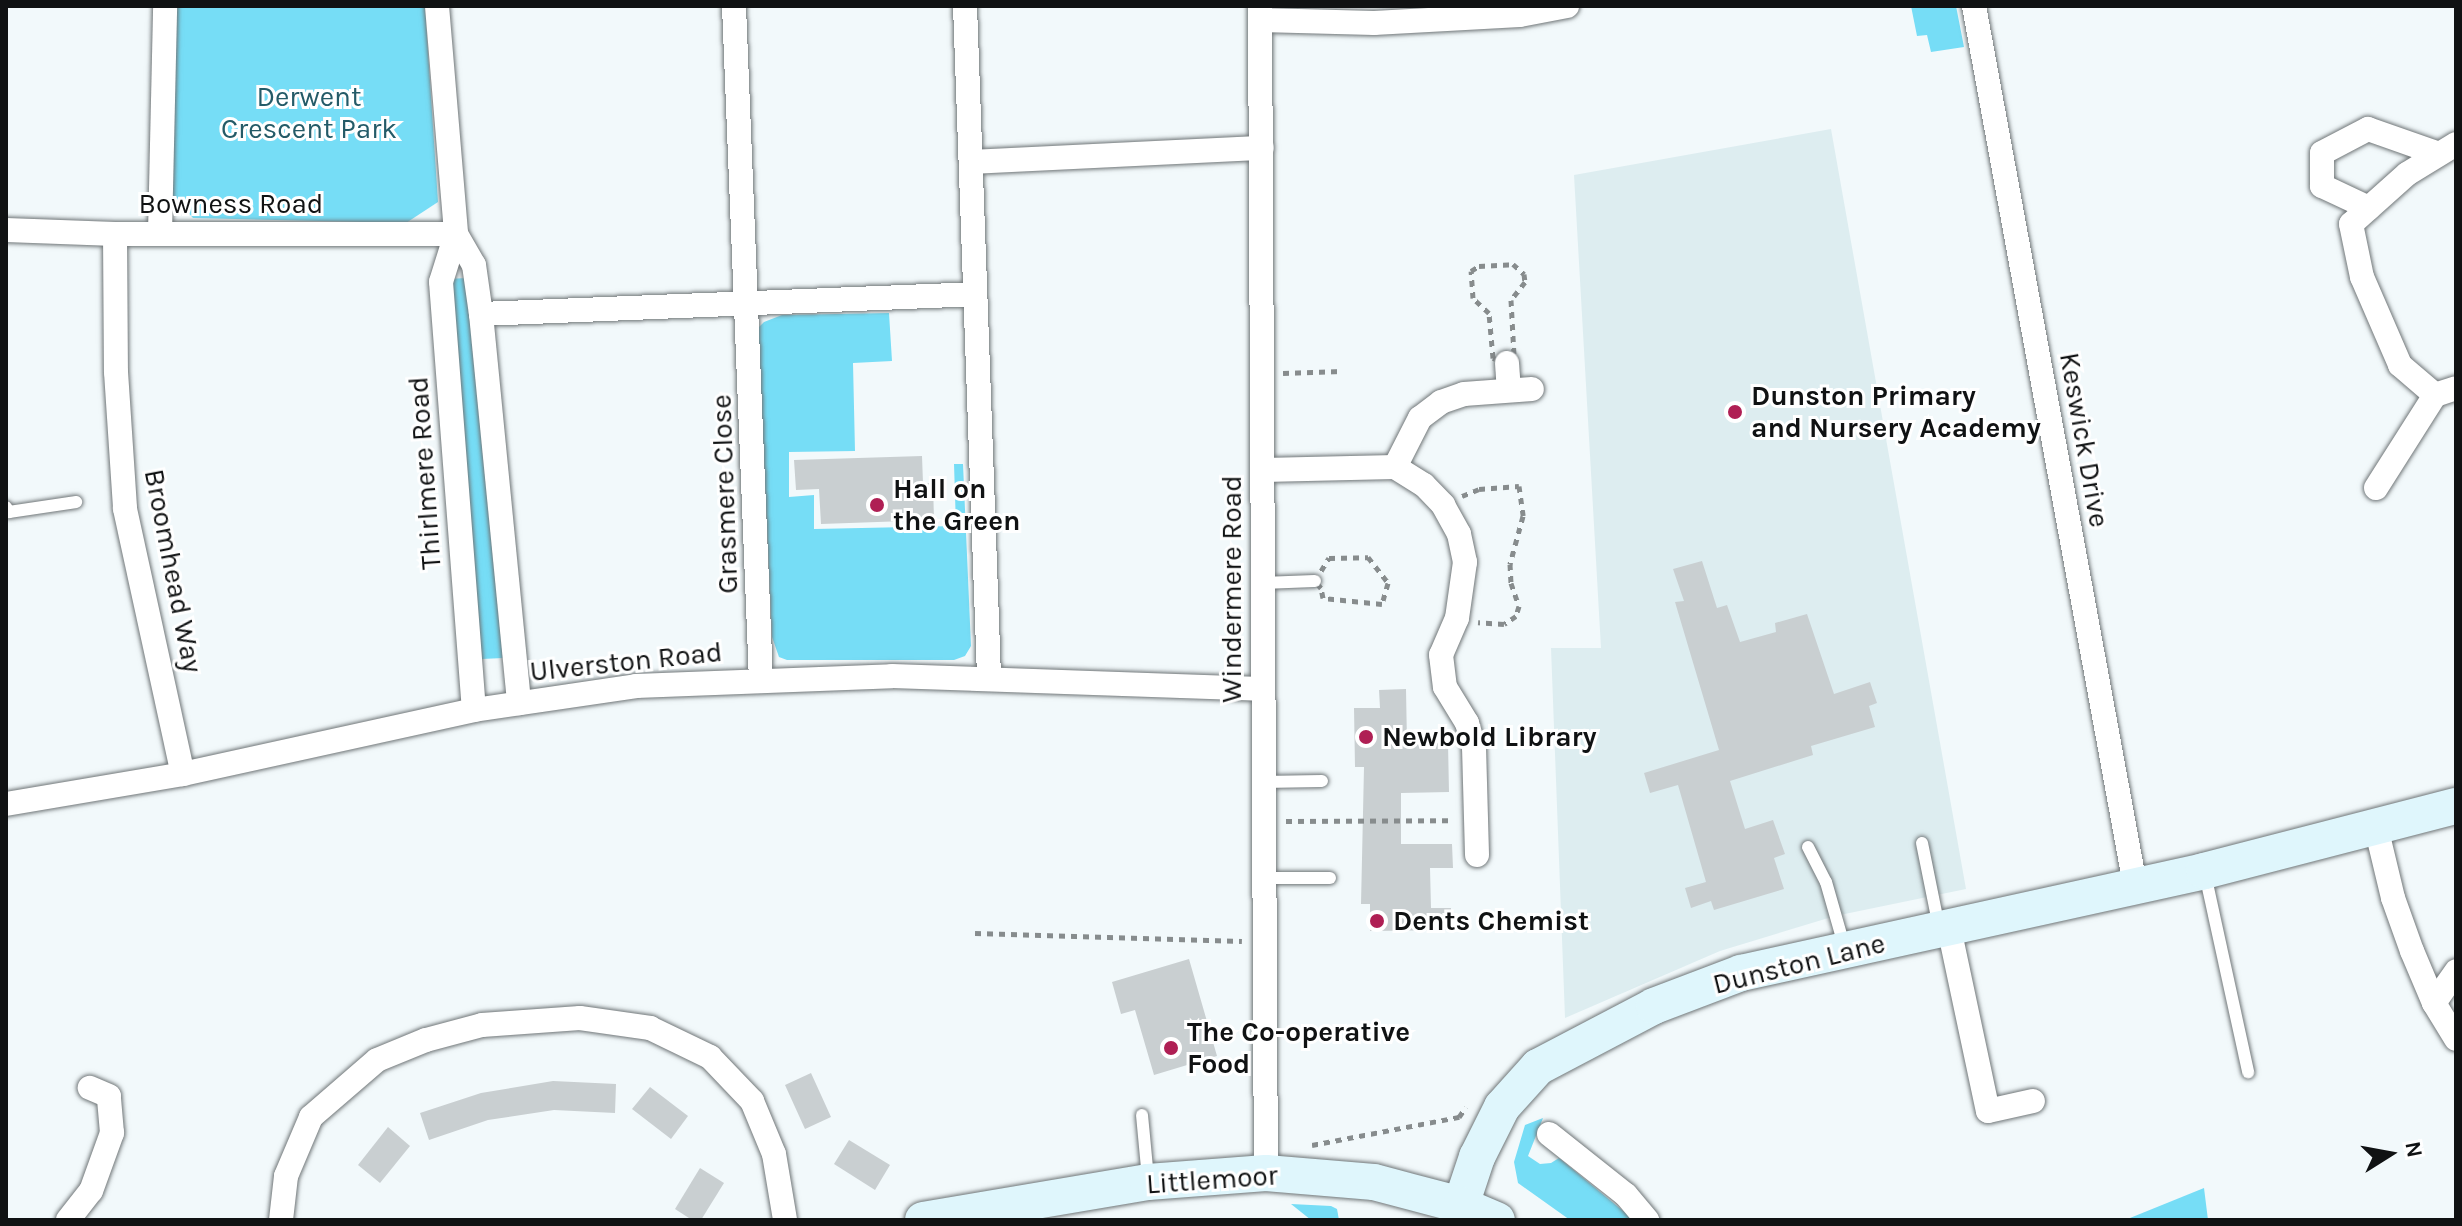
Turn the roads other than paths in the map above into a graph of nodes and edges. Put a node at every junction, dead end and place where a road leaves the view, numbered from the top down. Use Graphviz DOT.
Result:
graph roads {
  1 [pos="165,6"];
  2 [pos="437,6"];
  3 [pos="734,6"];
  4 [pos="965,6"];
  5 [pos="1567,6"];
  6 [pos="1974,6"];
  7 [pos="1260,13"];
  8 [pos="1262,148"];
  9 [pos="2448,149"];
  10 [pos="972,162"];
  11 [pos="2369,208"];
  12 [pos="6,230"];
  13 [pos="160,233"];
  14 [pos="115,234"];
  15 [pos="456,234"];
  16 [pos="975,294"];
  17 [pos="747,305"];
  18 [pos="481,314"];
  19 [pos="1507,363"];
  20 [pos="2446,392"];
  21 [pos="1395,467"];
  22 [pos="1263,470"];
  23 [pos="2376,488"];
  24 [pos="76,502"];
  25 [pos="6,507"];
  26 [pos="1315,581"];
  27 [pos="1262,583"];
  28 [pos="989,677"];
  29 [pos="761,680"];
  30 [pos="1261,689"];
  31 [pos="519,703"];
  32 [pos="474,710"];
  33 [pos="183,774"];
  34 [pos="1322,781"];
  35 [pos="1262,782"];
  36 [pos="6,804"];
  37 [pos="2456,806"];
  38 [pos="2376,827"];
  39 [pos="1922,843"];
  40 [pos="1808,847"];
  41 [pos="1477,855"];
  42 [pos="2204,871"];
  43 [pos="1262,878"];
  44 [pos="1330,878"];
  45 [pos="2135,885"];
  46 [pos="1945,929"];
  47 [pos="1846,951"];
  48 [pos="2456,971"];
  49 [pos="2434,1003"];
  50 [pos="2456,1039"];
  51 [pos="2248,1072"];
  52 [pos="90,1088"];
  53 [pos="2033,1101"];
  54 [pos="1142,1115"];
  55 [pos="1549,1134"];
  56 [pos="1266,1173"];
  57 [pos="1148,1182"];
  58 [pos="1452,1209"];
  59 [pos="68,1220"];
  60 [pos="281,1220"];
  61 [pos="785,1220"];
  62 [pos="923,1220"];
  63 [pos="1497,1220"];
  64 [pos="1647,1220"];
  1 -- 13 [label="street"];
  2 -- 15 [label="street, Thirlmere Road"];
  3 -- 17 [label="street, Grasmere Close"];
  4 -- 10 [label="street"];
  5 -- 7 [label="street"];
  6 -- 45 [label="street, Keswick Drive"];
  7 -- 8 [label="street, Windermere Road"];
  8 -- 10 [label="street"];
  8 -- 22 [label="street, Windermere Road"];
  9 -- 11 [label="street"];
  9 -- 11 [label="street"];
  10 -- 16 [label="street"];
  11 -- 20 [label="street"];
  12 -- 14 [label="street, Bowness Road"];
  13 -- 14 [label="street, Bowness Road"];
  13 -- 15 [label="street, Bowness Road"];
  14 -- 33 [label="street, Broomhead Way"];
  15 -- 18 [label="street, Thirlmere Road"];
  15 -- 32 [label="street, Thirlmere Road"];
  16 -- 17 [label="street"];
  16 -- 28 [label="street"];
  17 -- 18 [label="street"];
  17 -- 29 [label="street, Grasmere Close"];
  18 -- 31 [label="street, Thirlmere Road"];
  19 -- 21 [label="street"];
  20 -- 23 [label="street"];
  21 -- 22 [label="street"];
  21 -- 41 [label="street"];
  22 -- 27 [label="street, Windermere Road"];
  24 -- 25 [label="lane"];
  26 -- 27 [label="lane"];
  27 -- 30 [label="street, Windermere Road"];
  28 -- 29 [label="street, Ulverston Road"];
  28 -- 30 [label="street, Ulverston Road"];
  29 -- 31 [label="street, Ulverston Road"];
  30 -- 35 [label="street, Windermere Road"];
  31 -- 32 [label="street, Ulverston Road"];
  32 -- 33 [label="street, Ulverston Road"];
  33 -- 36 [label="street, Ulverston Road"];
  34 -- 35 [label="lane"];
  35 -- 43 [label="street, Windermere Road"];
  37 -- 38 [label="street, Dunston Lane"];
  38 -- 42 [label="street, Dunston Lane"];
  38 -- 49 [label="street"];
  39 -- 46 [label="lane"];
  40 -- 47 [label="lane"];
  42 -- 45 [label="street, Dunston Lane"];
  42 -- 51 [label="lane"];
  43 -- 44 [label="lane"];
  43 -- 56 [label="street, Windermere Road"];
  45 -- 46 [label="street, Dunston Lane"];
  46 -- 47 [label="street, Dunston Lane"];
  46 -- 53 [label="street"];
  47 -- 58 [label="street, Dunston Lane"];
  48 -- 49 [label="street"];
  49 -- 50 [label="street"];
  52 -- 59 [label="street"];
  54 -- 57 [label="lane"];
  55 -- 64 [label="street"];
  56 -- 57 [label="street, Littlemoor"];
  56 -- 58 [label="street, Littlemoor"];
  57 -- 62 [label="street, Littlemoor"];
  58 -- 63 [label="street, Littlemoor"];
  60 -- 61 [label="street"];
}
